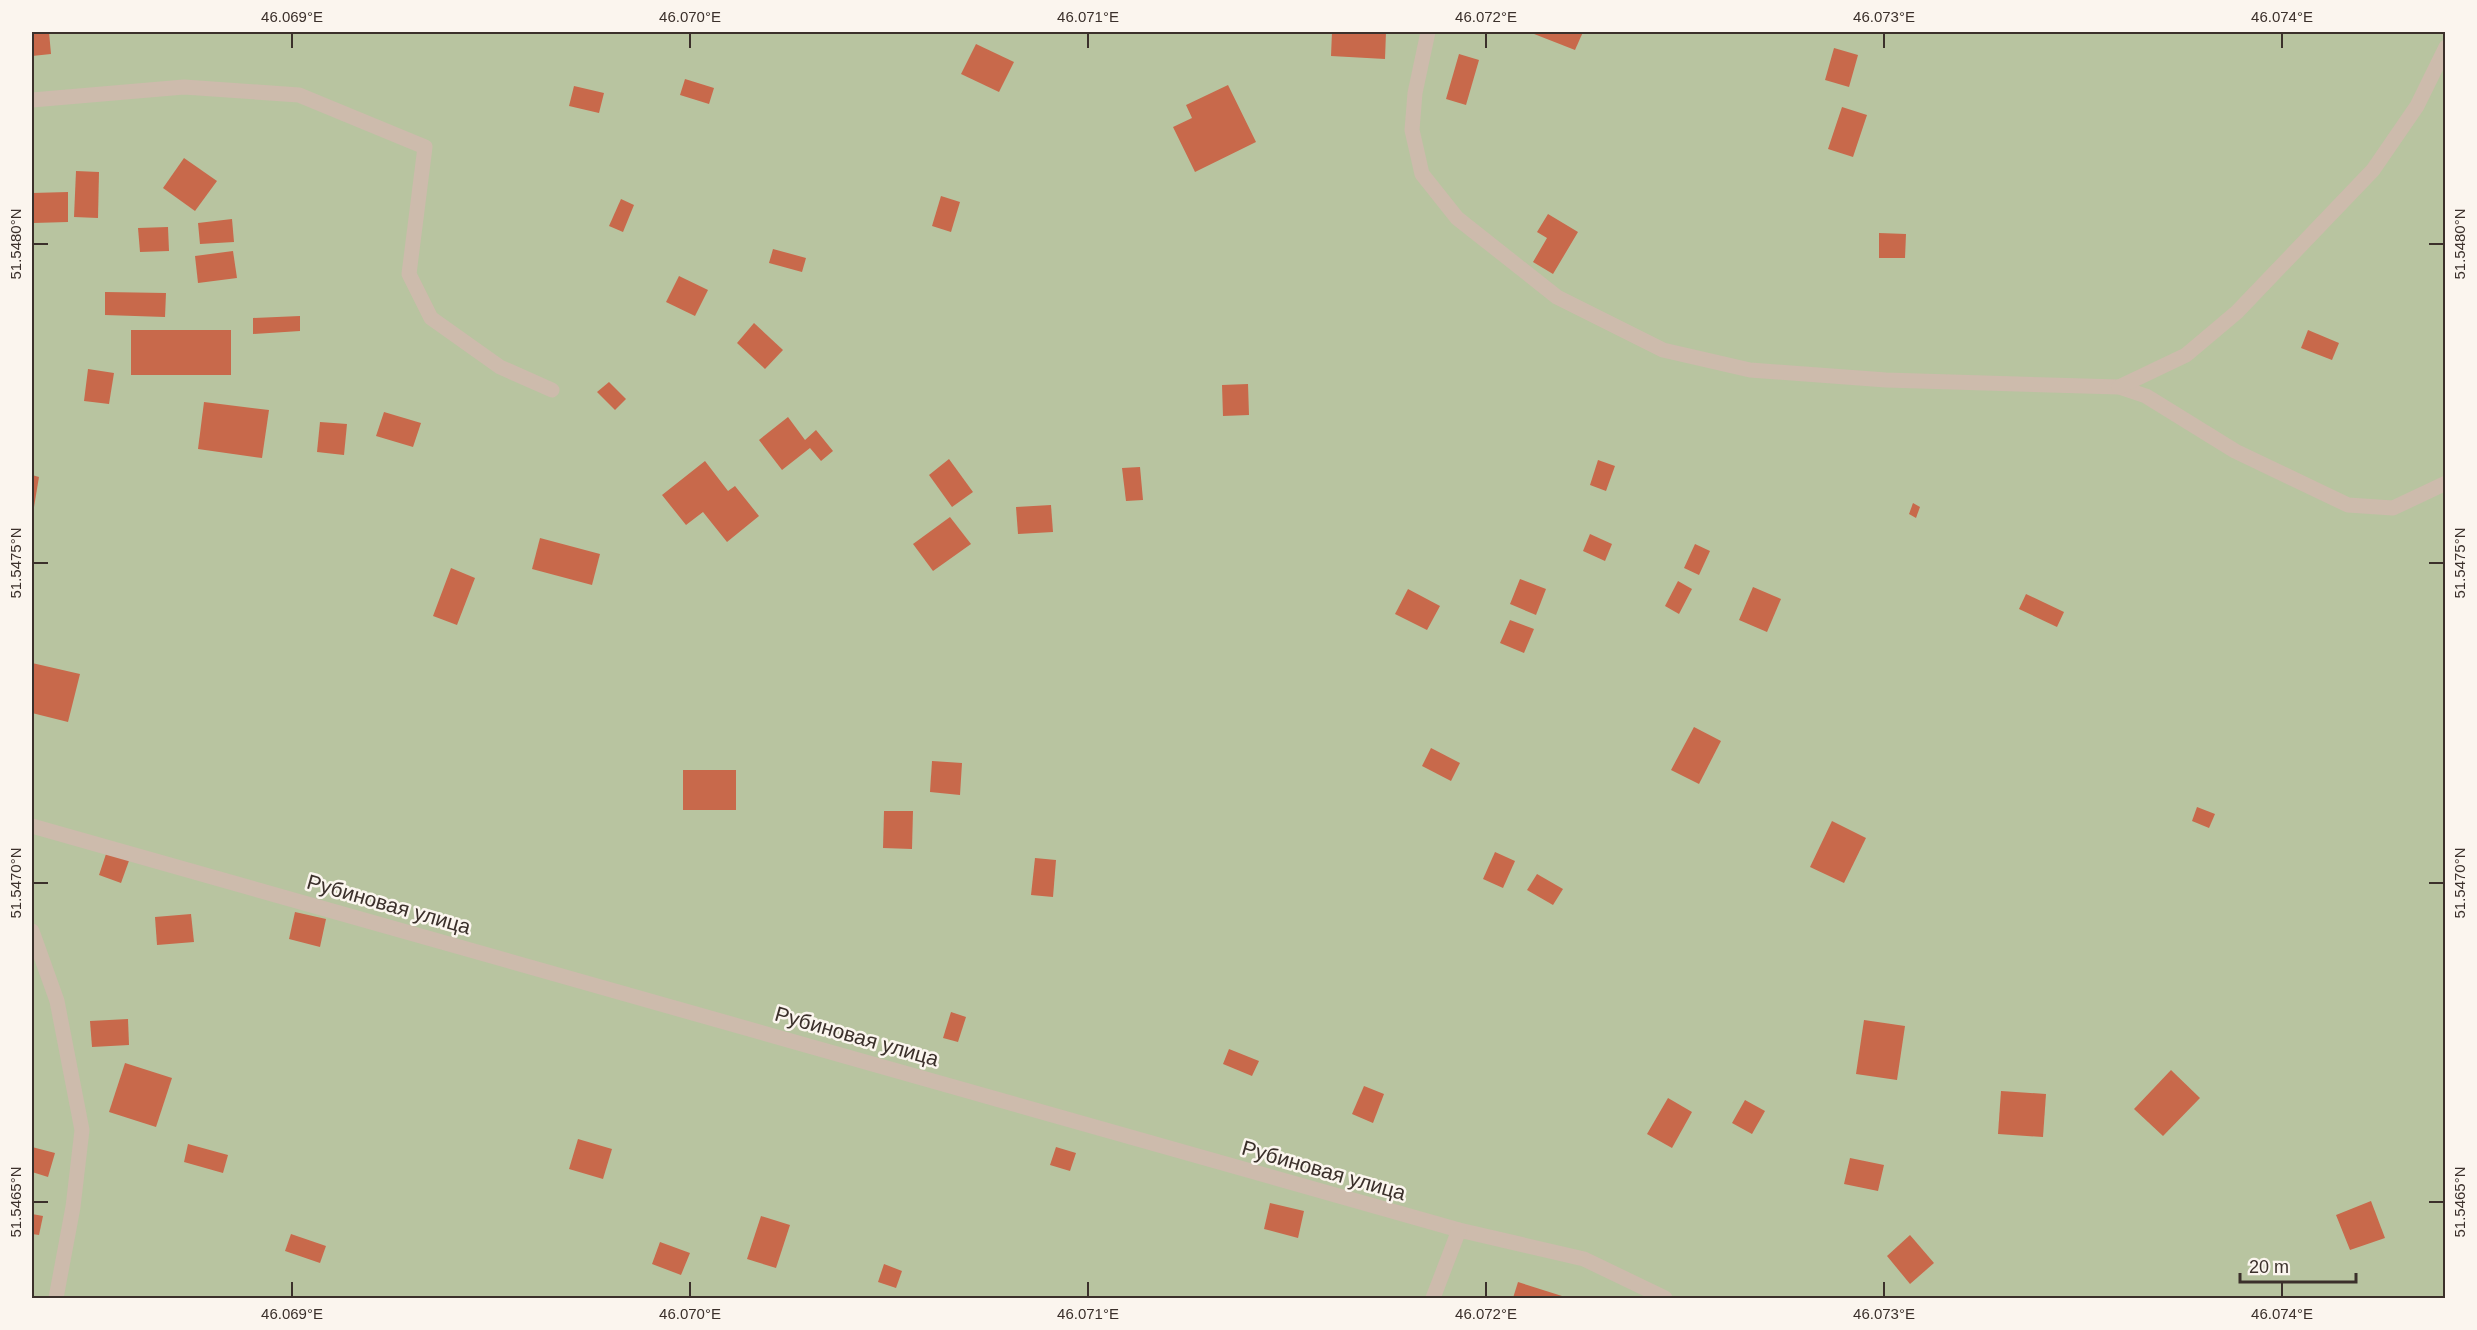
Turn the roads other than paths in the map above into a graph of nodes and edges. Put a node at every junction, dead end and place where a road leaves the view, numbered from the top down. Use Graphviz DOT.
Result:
graph roads {
  1 [pos="1428,32"];
  2 [pos="2445,47"];
  3 [pos="32,99"];
  4 [pos="2119,387"];
  5 [pos="552,390"];
  6 [pos="2445,483"];
  7 [pos="32,826"];
  8 [pos="32,931"];
  9 [pos="1459,1230"];
  10 [pos="56,1299"];
  11 [pos="1433,1299"];
  12 [pos="1665,1299"];
  1 -- 4 [label="street"];
  2 -- 4 [label="street"];
  3 -- 5 [label="street"];
  4 -- 6 [label="street"];
  7 -- 9 [label="street, Рубиновая улица"];
  8 -- 10 [label="street"];
  9 -- 11 [label="street"];
  9 -- 12 [label="street, Рубиновая улица"];
}
